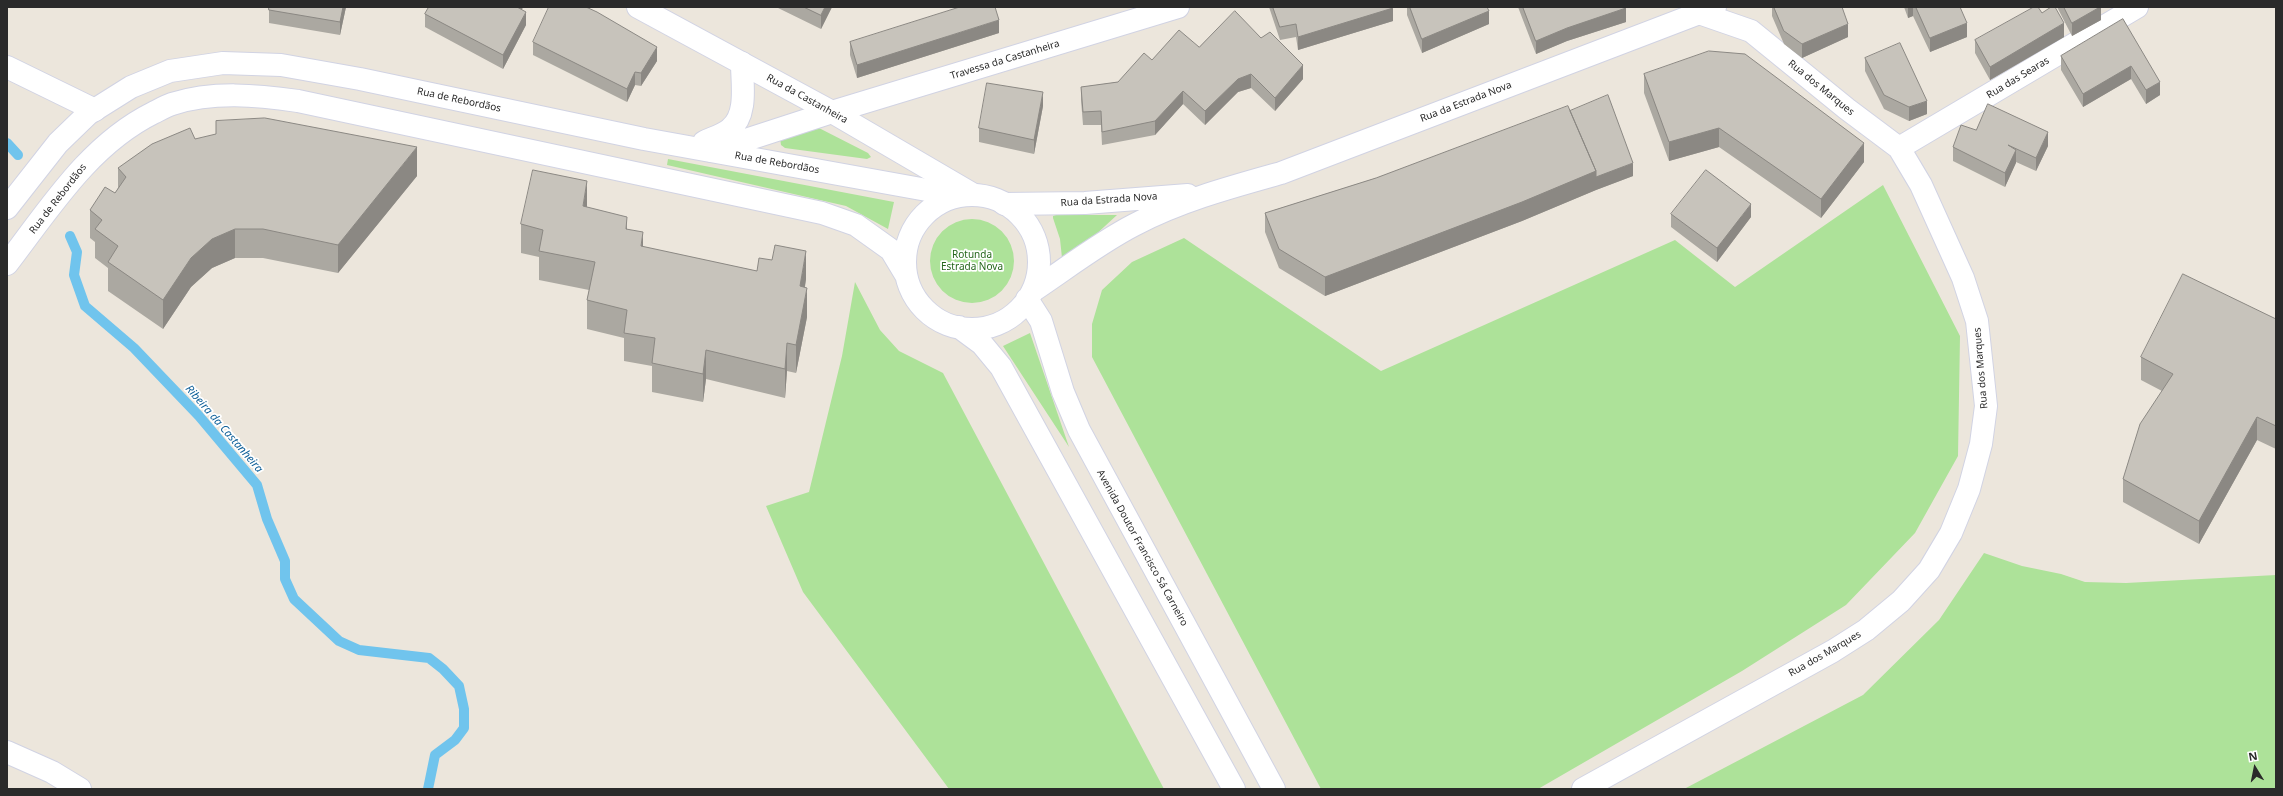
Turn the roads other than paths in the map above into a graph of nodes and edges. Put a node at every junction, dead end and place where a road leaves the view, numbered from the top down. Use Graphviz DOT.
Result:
graph roads {
  1 [pos="638,7"];
  2 [pos="1178,7"];
  3 [pos="2138,7"];
  4 [pos="1707,10"];
  5 [pos="742,63"];
  6 [pos="7,67"];
  7 [pos="95,110"];
  8 [pos="832,112"];
  9 [pos="1899,148"];
  10 [pos="702,149"];
  11 [pos="1215,192"];
  12 [pos="967,196"];
  13 [pos="1004,204"];
  14 [pos="7,208"];
  15 [pos="7,264"];
  16 [pos="906,275"];
  17 [pos="1031,295"];
  18 [pos="959,327"];
  19 [pos="7,752"];
  20 [pos="80,789"];
  21 [pos="1234,789"];
  22 [pos="1274,789"];
  23 [pos="1583,789"];
  1 -- 5 [label="main road, Rua da Castanheira"];
  2 -- 8 [label="main road, Travessa da Castanheira"];
  3 -- 9 [label="main road, Rua das Searas"];
  4 -- 9 [label="main road, Rua dos Marques"];
  4 -- 11 [label="main road, Rua da Estrada Nova"];
  5 -- 8 [label="main road, Rua da Castanheira"];
  5 -- 10 [label="main road"];
  6 -- 7 [label="main road"];
  7 -- 10 [label="main road, Rua de Rebordãos"];
  7 -- 14 [label="main road, Rua de Rebordãos"];
  8 -- 10 [label="main road, Travessa da Castanheira"];
  8 -- 12 [label="main road, Rua da Castanheira"];
  9 -- 23 [label="main road, Rua dos Marques"];
  10 -- 12 [label="main road, Rua de Rebordãos"];
  11 -- 13 [label="main road, Rua da Estrada Nova"];
  11 -- 17 [label="main road, Rua da Estrada Nova"];
  12 -- 13 [label="main road"];
  12 -- 16 [label="main road"];
  13 -- 17 [label="main road"];
  15 -- 16 [label="main road, Rua de Rebordãos"];
  16 -- 18 [label="main road"];
  17 -- 18 [label="main road"];
  17 -- 22 [label="main road, Avenida Doutor Francisco Sá Carneiro"];
  18 -- 21 [label="main road"];
  19 -- 20 [label="main road"];
}
